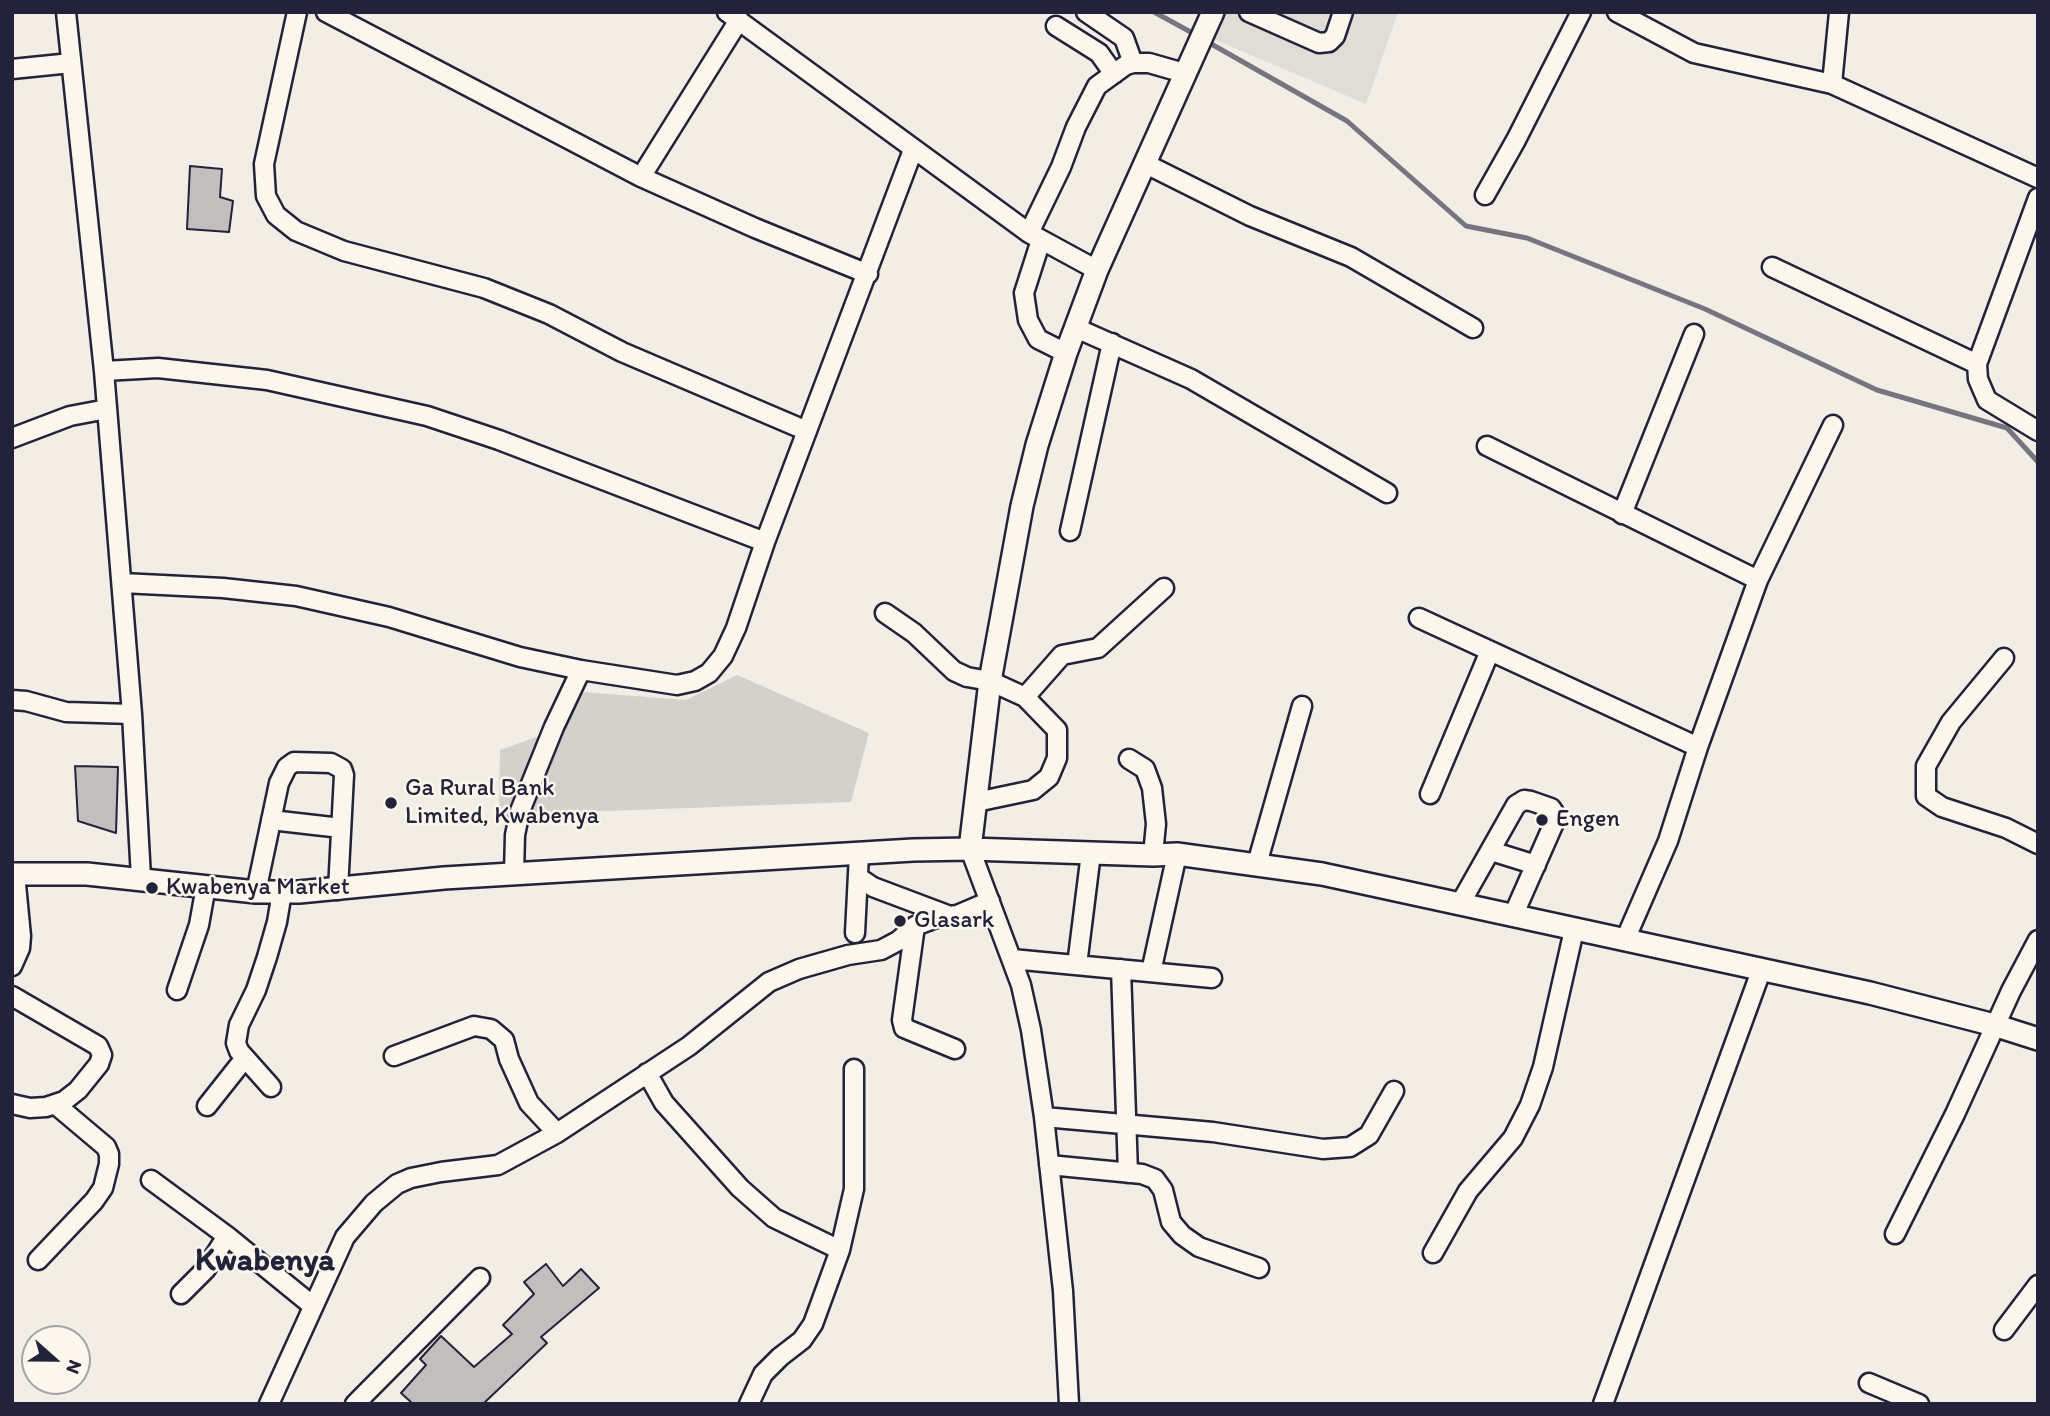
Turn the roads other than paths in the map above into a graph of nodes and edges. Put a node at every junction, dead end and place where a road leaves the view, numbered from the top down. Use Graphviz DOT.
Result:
graph roads {
  1 [pos="66,12"];
  2 [pos="297,12"];
  3 [pos="326,12"];
  4 [pos="1086,12"];
  5 [pos="1249,12"];
  6 [pos="1343,12"];
  7 [pos="1581,12"];
  8 [pos="1617,12"];
  9 [pos="1839,12"];
  10 [pos="733,16"];
  11 [pos="1211,16"];
  12 [pos="1278,18"];
  13 [pos="1056,26"];
  14 [pos="71,63"];
  15 [pos="1133,63"];
  16 [pos="1187,66"];
  17 [pos="12,69"];
  18 [pos="1114,74"];
  19 [pos="1832,84"];
  20 [pos="913,150"];
  21 [pos="1144,163"];
  22 [pos="641,177"];
  23 [pos="2038,178"];
  24 [pos="1485,195"];
  25 [pos="2038,198"];
  26 [pos="1035,237"];
  27 [pos="1772,267"];
  28 [pos="1097,270"];
  29 [pos="868,274"];
  30 [pos="1076,328"];
  31 [pos="1474,328"];
  32 [pos="1694,334"];
  33 [pos="1112,343"];
  34 [pos="1066,353"];
  35 [pos="1977,364"];
  36 [pos="104,371"];
  37 [pos="107,409"];
  38 [pos="1833,425"];
  39 [pos="807,431"];
  40 [pos="2038,431"];
  41 [pos="12,438"];
  42 [pos="1487,446"];
  43 [pos="1387,493"];
  44 [pos="1622,514"];
  45 [pos="1070,531"];
  46 [pos="765,542"];
  47 [pos="1758,580"];
  48 [pos="122,583"];
  49 [pos="1164,588"];
  50 [pos="885,612"];
  51 [pos="1419,618"];
  52 [pos="1490,651"];
  53 [pos="2004,658"];
  54 [pos="581,670"];
  55 [pos="990,681"];
  56 [pos="1025,697"];
  57 [pos="12,700"];
  58 [pos="1302,706"];
  59 [pos="132,714"];
  60 [pos="1698,747"];
  61 [pos="1129,759"];
  62 [pos="1430,794"];
  63 [pos="976,802"];
  64 [pos="271,820"];
  65 [pos="341,828"];
  66 [pos="2038,844"];
  67 [pos="970,849"];
  68 [pos="1491,851"];
  69 [pos="1091,853"];
  70 [pos="1177,853"];
  71 [pos="859,854"];
  72 [pos="1153,855"];
  73 [pos="1257,864"];
  74 [pos="1536,865"];
  75 [pos="14,874"];
  76 [pos="514,874"];
  77 [pos="858,877"];
  78 [pos="141,878"];
  79 [pos="206,886"];
  80 [pos="338,890"];
  81 [pos="256,892"];
  82 [pos="282,892"];
  83 [pos="990,901"];
  84 [pos="1461,904"];
  85 [pos="950,916"];
  86 [pos="1513,916"];
  87 [pos="915,926"];
  88 [pos="1574,930"];
  89 [pos="855,933"];
  90 [pos="1625,940"];
  91 [pos="2038,940"];
  92 [pos="1012,959"];
  93 [pos="1077,965"];
  94 [pos="12,966"];
  95 [pos="1121,970"];
  96 [pos="1761,971"];
  97 [pos="1151,972"];
  98 [pos="1212,978"];
  99 [pos="177,989"];
  100 [pos="12,996"];
  101 [pos="1994,1025"];
  102 [pos="2038,1039"];
  103 [pos="955,1049"];
  104 [pos="394,1056"];
  105 [pos="245,1058"];
  106 [pos="854,1069"];
  107 [pos="648,1073"];
  108 [pos="271,1087"];
  109 [pos="1394,1091"];
  110 [pos="12,1104"];
  111 [pos="55,1104"];
  112 [pos="207,1106"];
  113 [pos="1044,1117"];
  114 [pos="1127,1125"];
  115 [pos="557,1133"];
  116 [pos="1049,1165"];
  117 [pos="1128,1172"];
  118 [pos="151,1180"];
  119 [pos="1895,1234"];
  120 [pos="227,1236"];
  121 [pos="840,1250"];
  122 [pos="1433,1253"];
  123 [pos="38,1260"];
  124 [pos="1259,1268"];
  125 [pos="480,1278"];
  126 [pos="2038,1285"];
  127 [pos="181,1294"];
  128 [pos="313,1306"];
  129 [pos="2004,1330"];
  130 [pos="1869,1383"];
  131 [pos="270,1404"];
  132 [pos="355,1404"];
  133 [pos="749,1404"];
  134 [pos="1069,1404"];
  135 [pos="1602,1404"];
  136 [pos="1919,1404"];
  1 -- 14 [label="street"];
  2 -- 39 [label="street"];
  3 -- 22 [label="street"];
  4 -- 15 [label="street"];
  5 -- 12 [label="street"];
  6 -- 12 [label="street"];
  7 -- 24 [label="street"];
  8 -- 19 [label="street"];
  9 -- 19 [label="street"];
  10 -- 20 [label="street"];
  10 -- 22 [label="street"];
  11 -- 16 [label="main road"];
  13 -- 18 [label="street"];
  14 -- 17 [label="street"];
  14 -- 36 [label="street"];
  15 -- 16 [label="street"];
  15 -- 18 [label="street"];
  16 -- 21 [label="main road"];
  18 -- 26 [label="street"];
  19 -- 23 [label="street"];
  20 -- 26 [label="street"];
  20 -- 29 [label="street"];
  21 -- 28 [label="main road"];
  21 -- 31 [label="street"];
  22 -- 29 [label="street"];
  25 -- 35 [label="street"];
  26 -- 28 [label="street"];
  26 -- 34 [label="street"];
  27 -- 35 [label="street"];
  28 -- 30 [label="main road"];
  29 -- 39 [label="street"];
  30 -- 33 [label="street"];
  30 -- 34 [label="main road"];
  32 -- 44 [label="street"];
  33 -- 43 [label="street"];
  33 -- 45 [label="street"];
  34 -- 55 [label="main road"];
  35 -- 40 [label="street"];
  36 -- 37 [label="street"];
  36 -- 46 [label="street"];
  37 -- 41 [label="street"];
  37 -- 48 [label="street"];
  38 -- 47 [label="street"];
  39 -- 46 [label="street"];
  42 -- 44 [label="street"];
  44 -- 47 [label="street"];
  46 -- 54 [label="street"];
  47 -- 60 [label="street"];
  48 -- 54 [label="street"];
  48 -- 59 [label="street"];
  49 -- 56 [label="street"];
  50 -- 55 [label="street"];
  51 -- 52 [label="street"];
  52 -- 60 [label="street"];
  52 -- 62 [label="street"];
  53 -- 66 [label="street"];
  54 -- 76 [label="street"];
  55 -- 56 [label="street"];
  55 -- 63 [label="main road"];
  56 -- 63 [label="street"];
  57 -- 59 [label="street"];
  58 -- 73 [label="street"];
  59 -- 78 [label="street"];
  60 -- 90 [label="street"];
  61 -- 72 [label="street"];
  63 -- 67 [label="main road"];
  64 -- 65 [label="street"];
  64 -- 65 [label="street"];
  64 -- 81 [label="street"];
  65 -- 80 [label="street"];
  67 -- 69 [label="main road"];
  67 -- 71 [label="main road"];
  67 -- 83 [label="street"];
  68 -- 74 [label="street"];
  68 -- 74 [label="street"];
  68 -- 84 [label="street"];
  69 -- 72 [label="main road"];
  69 -- 93 [label="street"];
  70 -- 72 [label="main road"];
  70 -- 73 [label="main road"];
  70 -- 97 [label="street"];
  71 -- 76 [label="main road"];
  71 -- 77 [label="street"];
  73 -- 84 [label="main road"];
  74 -- 86 [label="street"];
  75 -- 78 [label="main road"];
  75 -- 94 [label="street"];
  76 -- 80 [label="main road"];
  77 -- 85 [label="street"];
  77 -- 89 [label="street"];
  78 -- 79 [label="main road"];
  79 -- 81 [label="main road"];
  79 -- 99 [label="street"];
  80 -- 82 [label="main road"];
  81 -- 82 [label="main road"];
  82 -- 105 [label="street"];
  83 -- 85 [label="street"];
  83 -- 92 [label="street"];
  84 -- 86 [label="main road"];
  85 -- 87 [label="street"];
  86 -- 88 [label="main road"];
  87 -- 103 [label="street"];
  87 -- 107 [label="street"];
  88 -- 90 [label="main road"];
  88 -- 122 [label="street"];
  90 -- 96 [label="main road"];
  91 -- 101 [label="street"];
  92 -- 93 [label="street"];
  92 -- 113 [label="street"];
  93 -- 95 [label="street"];
  95 -- 97 [label="street"];
  95 -- 114 [label="street"];
  96 -- 101 [label="main road"];
  96 -- 135 [label="street"];
  97 -- 98 [label="street"];
  100 -- 111 [label="street"];
  101 -- 102 [label="main road"];
  101 -- 119 [label="street"];
  104 -- 115 [label="street"];
  105 -- 108 [label="street"];
  105 -- 112 [label="street"];
  106 -- 121 [label="street"];
  107 -- 115 [label="street"];
  107 -- 121 [label="street"];
  109 -- 114 [label="street"];
  110 -- 111 [label="street"];
  111 -- 123 [label="street"];
  113 -- 114 [label="street"];
  113 -- 116 [label="street"];
  114 -- 117 [label="street"];
  115 -- 128 [label="street"];
  116 -- 117 [label="street"];
  116 -- 134 [label="street"];
  117 -- 124 [label="street"];
  118 -- 120 [label="street"];
  120 -- 127 [label="street"];
  120 -- 128 [label="street"];
  121 -- 133 [label="street"];
  125 -- 132 [label="street"];
  126 -- 129 [label="street"];
  128 -- 131 [label="street"];
  130 -- 136 [label="street"];
}
